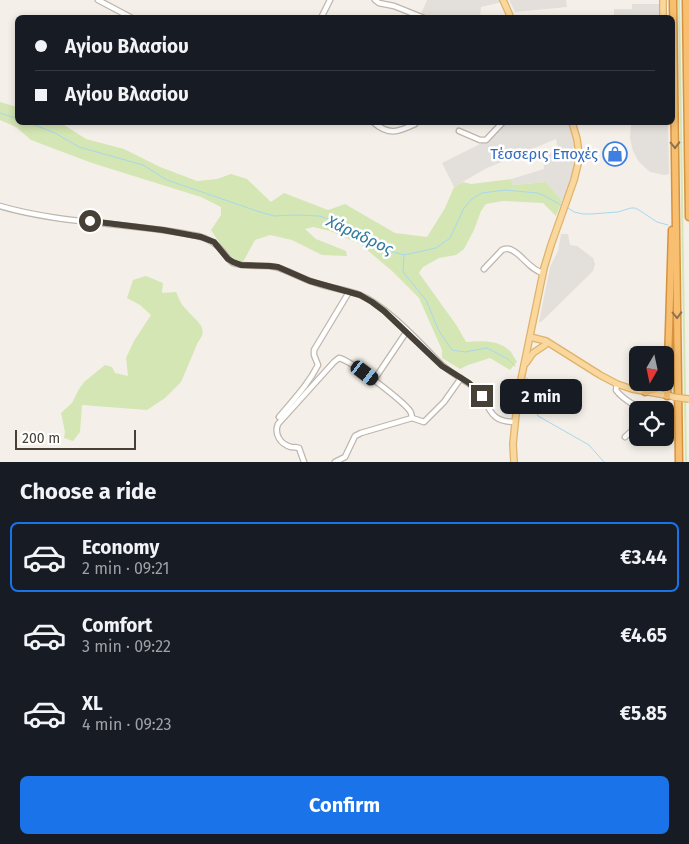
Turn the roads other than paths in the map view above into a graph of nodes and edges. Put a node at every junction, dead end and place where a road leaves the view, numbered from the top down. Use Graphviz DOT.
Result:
graph roads {
  1 [pos="98,0"];
  2 [pos="330,0"];
  3 [pos="375,0"];
  4 [pos="503,0"];
  5 [pos="663,0"];
  6 [pos="673,0"];
  7 [pos="686,0"];
  8 [pos="126,15"];
  9 [pos="322,15"];
  10 [pos="416,15"];
  11 [pos="510,15"];
  12 [pos="663,15"];
  13 [pos="673,15"];
  14 [pos="675,119"];
  15 [pos="377,125"];
  16 [pos="412,125"];
  17 [pos="500,125"];
  18 [pos="574,125"];
  19 [pos="459,131"];
  20 [pos="676,179"];
  21 [pos="688,180"];
  22 [pos="689,184"];
  23 [pos="0,206"];
  24 [pos="689,216"];
  25 [pos="484,270"];
  26 [pos="543,274"];
  27 [pos="349,292"];
  28 [pos="407,331"];
  29 [pos="529,340"];
  30 [pos="545,345"];
  31 [pos="554,346"];
  32 [pos="669,346"];
  33 [pos="524,367"];
  34 [pos="461,378"];
  35 [pos="374,380"];
  36 [pos="617,384"];
  37 [pos="648,391"];
  38 [pos="670,391"];
  39 [pos="645,392"];
  40 [pos="670,396"];
  41 [pos="689,399"];
  42 [pos="629,402"];
  43 [pos="279,417"];
  44 [pos="412,418"];
  45 [pos="515,422"];
  46 [pos="629,433"];
  47 [pos="625,437"];
  48 [pos="304,462"];
  49 [pos="335,462"];
  50 [pos="514,462"];
  51 [pos="679,462"];
  1 -- 8 [label="street"];
  2 -- 9 [label="street"];
  3 -- 10 [label="street"];
  4 -- 11 [label="main road"];
  5 -- 12 [label="main road"];
  6 -- 13 [label="highway, one-way"];
  7 -- 21 [label="highway"];
  14 -- 20 [label="highway, one-way"];
  15 -- 16 [label="street"];
  17 -- 19 [label="street"];
  18 -- 26 [label="main road"];
  20 -- 32 [label="highway"];
  20 -- 51 [label="highway, one-way"];
  21 -- 22 [label="highway"];
  21 -- 24 [label="highway"];
  23 -- 27 [label="street"];
  25 -- 26 [label="street"];
  26 -- 29 [label="main road"];
  27 -- 28 [label="street"];
  27 -- 43 [label="street"];
  28 -- 34 [label="street"];
  28 -- 35 [label="street"];
  29 -- 30 [label="main road"];
  29 -- 31 [label="main road"];
  29 -- 33 [label="main road"];
  30 -- 31 [label="main road"];
  30 -- 33 [label="main road"];
  31 -- 36 [label="main road"];
  33 -- 45 [label="main road"];
  34 -- 44 [label="street"];
  34 -- 45 [label="street"];
  35 -- 44 [label="street"];
  35 -- 48 [label="street"];
  36 -- 39 [label="main road"];
  36 -- 42 [label="street"];
  37 -- 39 [label="highway"];
  38 -- 40 [label="highway"];
  39 -- 40 [label="main road"];
  40 -- 41 [label="main road, bridge"];
  44 -- 49 [label="street"];
  45 -- 50 [label="main road"];
  46 -- 47 [label="street"];
}
